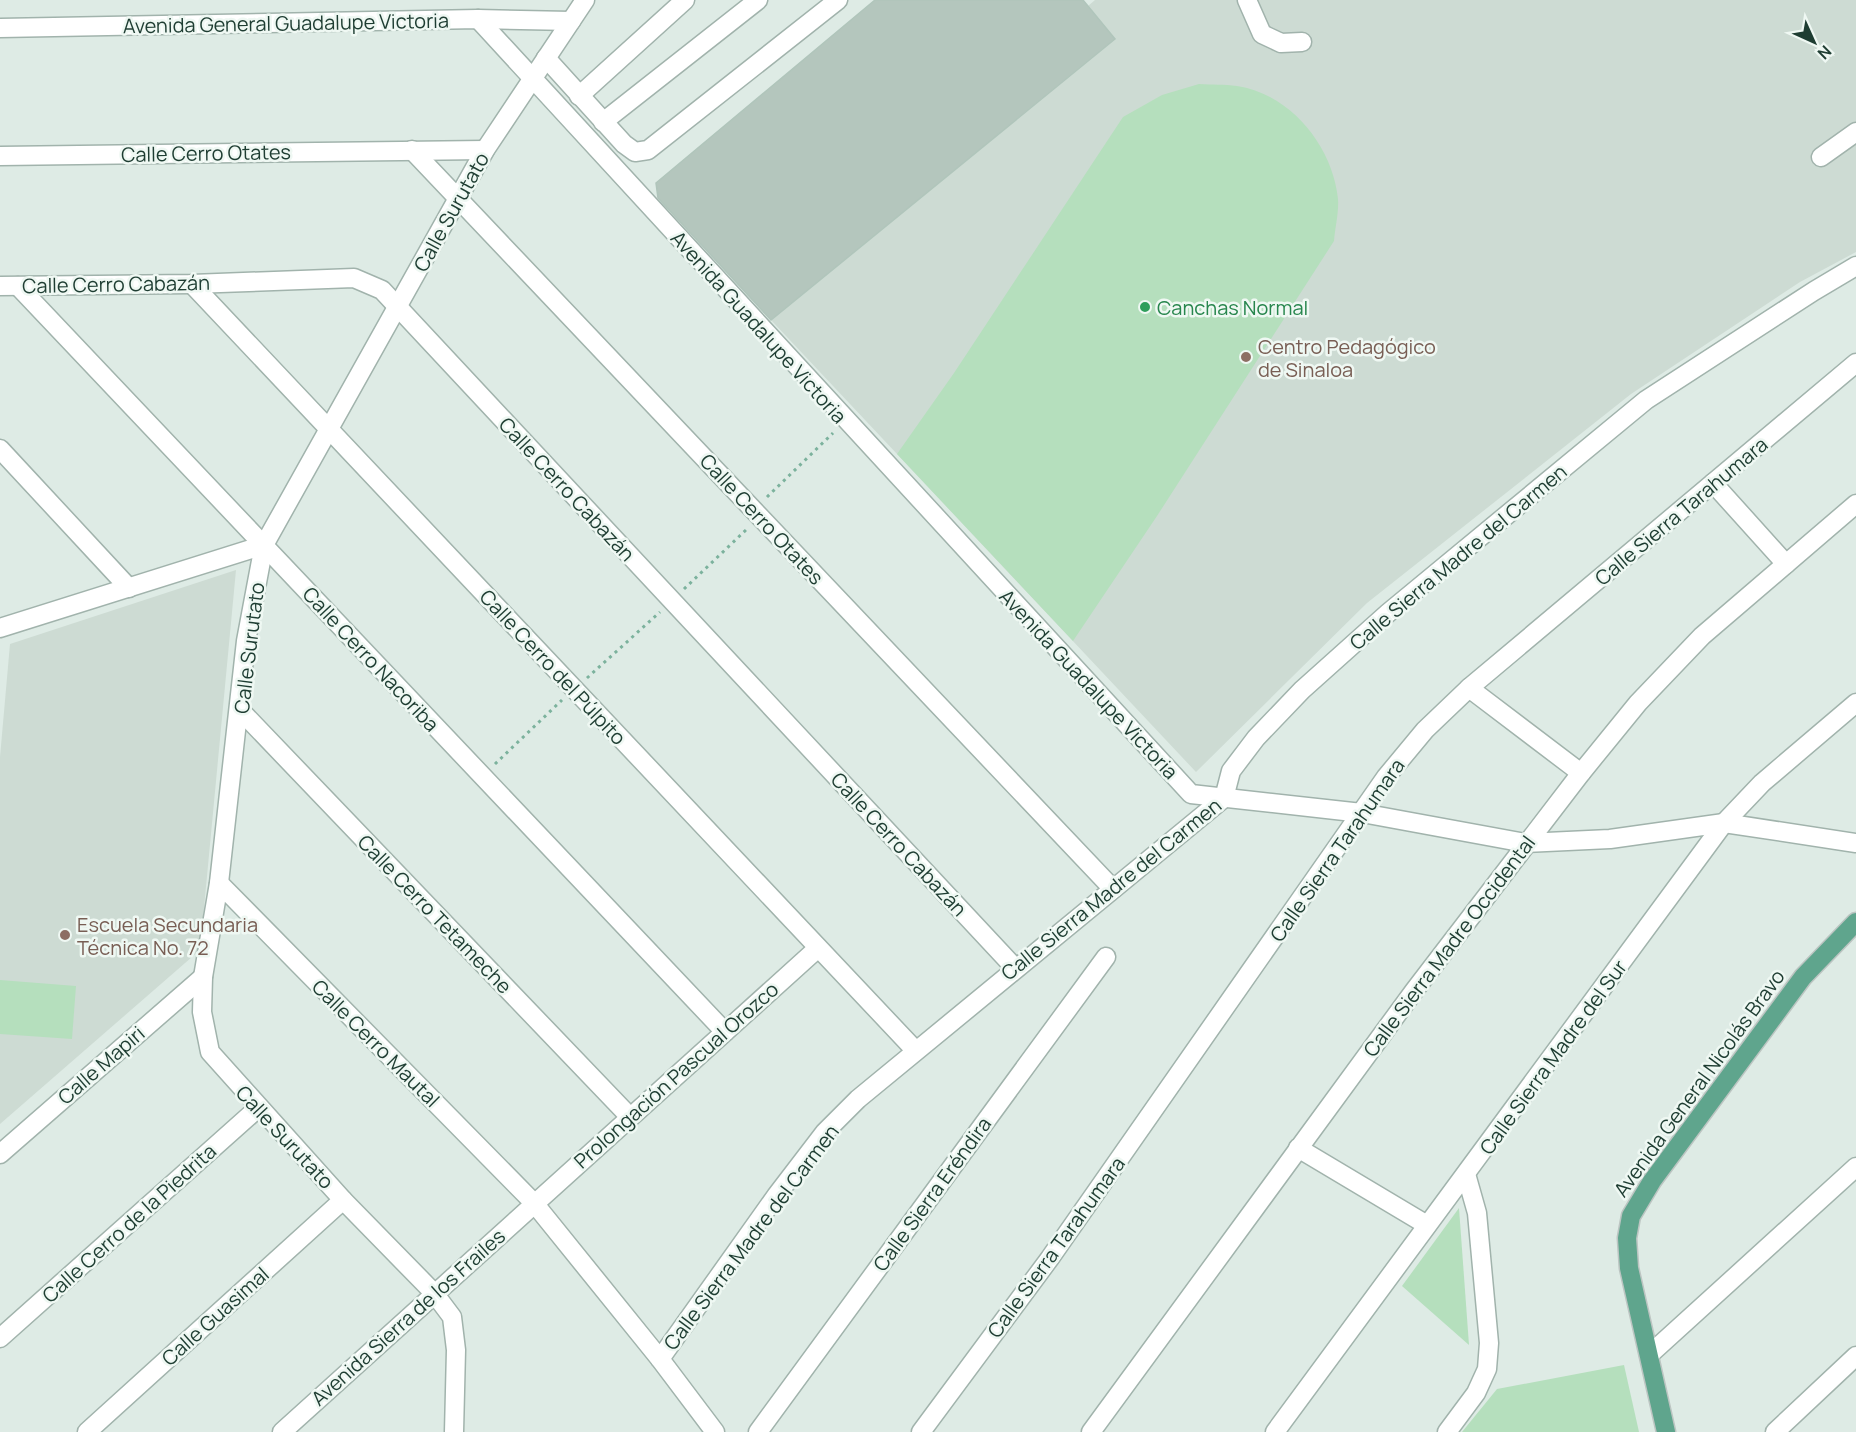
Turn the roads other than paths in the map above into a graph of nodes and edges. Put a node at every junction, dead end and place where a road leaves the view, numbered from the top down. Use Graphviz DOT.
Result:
graph roads {
  1 [pos="585,0"];
  2 [pos="685,0"];
  3 [pos="758,0"];
  4 [pos="838,0"];
  5 [pos="1247,0"];
  6 [pos="478,19"];
  7 [pos="572,21"];
  8 [pos="0,28"];
  9 [pos="1302,42"];
  10 [pos="546,58"];
  11 [pos="532,79"];
  12 [pos="579,96"];
  13 [pos="603,122"];
  14 [pos="1856,132"];
  15 [pos="412,150"];
  16 [pos="485,150"];
  17 [pos="0,156"];
  18 [pos="1821,157"];
  19 [pos="458,198"];
  20 [pos="1856,266"];
  21 [pos="192,284"];
  22 [pos="9,286"];
  23 [pos="398,308"];
  24 [pos="1856,363"];
  25 [pos="328,429"];
  26 [pos="0,449"];
  27 [pos="1713,483"];
  28 [pos="1856,504"];
  29 [pos="264,545"];
  30 [pos="1786,564"];
  31 [pos="129,588"];
  32 [pos="0,628"];
  33 [pos="1469,688"];
  34 [pos="1856,704"];
  35 [pos="240,710"];
  36 [pos="1581,773"];
  37 [pos="1224,798"];
  38 [pos="1362,813"];
  39 [pos="1724,823"];
  40 [pos="1525,843"];
  41 [pos="1856,843"];
  42 [pos="219,883"];
  43 [pos="1113,889"];
  44 [pos="1856,922"];
  45 [pos="818,948"];
  46 [pos="1106,957"];
  47 [pos="1016,968"];
  48 [pos="203,977"];
  49 [pos="724,1032"];
  50 [pos="915,1050"];
  51 [pos="258,1108"];
  52 [pos="630,1117"];
  53 [pos="1298,1148"];
  54 [pos="0,1154"];
  55 [pos="1856,1167"];
  56 [pos="1466,1174"];
  57 [pos="344,1200"];
  58 [pos="534,1203"];
  59 [pos="1427,1225"];
  60 [pos="434,1293"];
  61 [pos="0,1338"];
  62 [pos="1649,1355"];
  63 [pos="1856,1356"];
  64 [pos="660,1359"];
  65 [pos="87,1432"];
  66 [pos="282,1432"];
  67 [pos="454,1432"];
  68 [pos="715,1432"];
  69 [pos="758,1432"];
  70 [pos="921,1432"];
  71 [pos="1091,1432"];
  72 [pos="1275,1432"];
  73 [pos="1447,1432"];
  74 [pos="1666,1432"];
  75 [pos="1775,1432"];
  1 -- 7 [label="street, Calle Surutato"];
  2 -- 12 [label="street"];
  3 -- 13 [label="street"];
  4 -- 13 [label="street"];
  5 -- 9 [label="street"];
  6 -- 7 [label="street, Avenida General Guadalupe Victoria"];
  6 -- 8 [label="street, Avenida General Guadalupe Victoria"];
  6 -- 11 [label="street, Avenida Guadalupe Victoria"];
  7 -- 10 [label="street, Calle Surutato"];
  10 -- 11 [label="street, Calle Surutato"];
  10 -- 12 [label="street"];
  11 -- 16 [label="street, Calle Surutato"];
  11 -- 37 [label="street, Avenida Guadalupe Victoria"];
  12 -- 13 [label="street"];
  14 -- 18 [label="street"];
  15 -- 16 [label="street, Calle Cerro Otates"];
  15 -- 17 [label="street, Calle Cerro Otates"];
  15 -- 19 [label="street, Calle Cerro Otates"];
  16 -- 19 [label="street, Calle Surutato"];
  19 -- 23 [label="street, Calle Surutato"];
  19 -- 43 [label="street, Calle Cerro Otates"];
  20 -- 37 [label="street, Calle Sierra Madre del Carmen"];
  21 -- 22 [label="street, Calle Cerro Cabazán"];
  21 -- 23 [label="street, Calle Cerro Cabazán"];
  21 -- 25 [label="street, Calle Cerro del Púlpito"];
  22 -- 29 [label="street, Calle Cerro Nacoriba"];
  23 -- 25 [label="street, Calle Surutato"];
  23 -- 47 [label="street, Calle Cerro Cabazán"];
  24 -- 27 [label="street, Calle Sierra Tarahumara"];
  25 -- 29 [label="street, Calle Surutato"];
  25 -- 45 [label="street, Calle Cerro del Púlpito"];
  26 -- 31 [label="street"];
  27 -- 30 [label="street"];
  27 -- 33 [label="street, Calle Sierra Tarahumara"];
  28 -- 30 [label="street, Calle Sierra Madre Occidental"];
  29 -- 31 [label="street"];
  29 -- 35 [label="street, Calle Surutato"];
  29 -- 49 [label="street, Calle Cerro Nacoriba"];
  30 -- 36 [label="street, Calle Sierra Madre Occidental"];
  31 -- 32 [label="street"];
  33 -- 36 [label="street"];
  33 -- 38 [label="street, Calle Sierra Tarahumara"];
  34 -- 39 [label="street, Calle Sierra Madre del Sur"];
  35 -- 42 [label="street, Calle Surutato"];
  35 -- 52 [label="street, Calle Cerro Tetameche"];
  36 -- 40 [label="street, Calle Sierra Madre Occidental"];
  37 -- 38 [label="street, Avenida Guadalupe Victoria"];
  37 -- 43 [label="street, Calle Sierra Madre del Carmen"];
  38 -- 40 [label="street, Avenida Guadalupe Victoria"];
  38 -- 70 [label="street, Calle Sierra Tarahumara"];
  39 -- 40 [label="street, Avenida Guadalupe Victoria"];
  39 -- 41 [label="street, Avenida Guadalupe Victoria"];
  39 -- 56 [label="street, Calle Sierra Madre del Sur"];
  40 -- 53 [label="street, Calle Sierra Madre Occidental"];
  42 -- 48 [label="street, Calle Surutato"];
  42 -- 58 [label="street, Calle Cerro Mautal"];
  43 -- 47 [label="street, Calle Sierra Madre del Carmen"];
  44 -- 62 [label="main road, Avenida General Nicolás Bravo"];
  45 -- 49 [label="street, Prolongación Pascual Orozco"];
  45 -- 50 [label="street, Calle Cerro del Púlpito"];
  46 -- 69 [label="street, Calle Sierra Eréndira"];
  47 -- 50 [label="street, Calle Sierra Madre del Carmen"];
  48 -- 51 [label="street, Calle Surutato"];
  48 -- 54 [label="street, Calle Mapiri"];
  49 -- 52 [label="street, Prolongación Pascual Orozco"];
  50 -- 64 [label="street, Calle Sierra Madre del Carmen"];
  51 -- 57 [label="street, Calle Surutato"];
  51 -- 61 [label="street, Calle Cerro de la Piedrita"];
  52 -- 58 [label="street, Prolongación Pascual Orozco"];
  53 -- 59 [label="street"];
  53 -- 71 [label="street, Calle Sierra Madre Occidental"];
  55 -- 62 [label="street"];
  56 -- 59 [label="street, Calle Sierra Madre del Sur"];
  56 -- 73 [label="street"];
  57 -- 60 [label="street, Calle Surutato"];
  57 -- 65 [label="street, Calle Guasimal"];
  58 -- 60 [label="street, Avenida Sierra de los Frailes"];
  58 -- 64 [label="street, Calle Cerro Mautal"];
  59 -- 72 [label="street, Calle Sierra Madre del Sur"];
  60 -- 66 [label="street, Avenida Sierra de los Frailes"];
  60 -- 67 [label="street, Calle Surutato"];
  62 -- 74 [label="main road, Avenida General Nicolás Bravo"];
  63 -- 75 [label="street"];
  64 -- 68 [label="street, Calle Cerro Mautal"];
}
